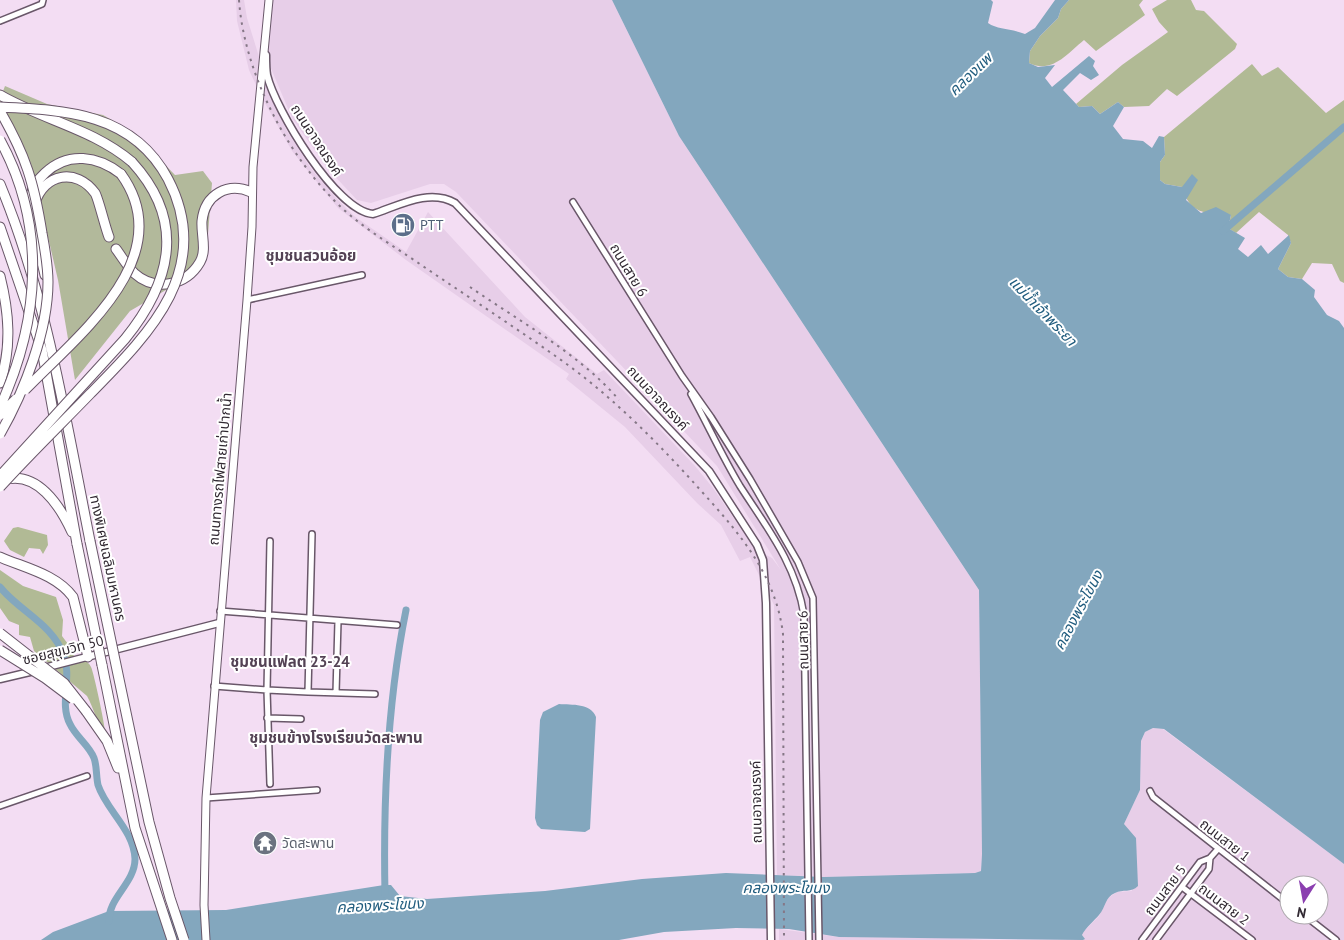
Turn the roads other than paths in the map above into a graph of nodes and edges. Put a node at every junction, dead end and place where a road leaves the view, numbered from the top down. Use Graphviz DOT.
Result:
graph roads {
  1 [pos="43,0"];
  2 [pos="269,0"];
  3 [pos="0,21"];
  4 [pos="265,49"];
  5 [pos="0,95"];
  6 [pos="0,107"];
  7 [pos="0,111"];
  8 [pos="0,140"];
  9 [pos="0,184"];
  10 [pos="252,192"];
  11 [pos="573,202"];
  12 [pos="32,215"];
  13 [pos="0,227"];
  14 [pos="109,237"];
  15 [pos="116,249"];
  16 [pos="362,275"];
  17 [pos="0,276"];
  18 [pos="247,300"];
  19 [pos="49,342"];
  20 [pos="682,376"];
  21 [pos="0,384"];
  22 [pos="0,407"];
  23 [pos="0,415"];
  24 [pos="0,434"];
  25 [pos="0,476"];
  26 [pos="0,482"];
  27 [pos="0,487"];
  28 [pos="312,534"];
  29 [pos="270,542"];
  30 [pos="77,544"];
  31 [pos="0,557"];
  32 [pos="220,611"];
  33 [pos="267,615"];
  34 [pos="310,618"];
  35 [pos="338,620"];
  36 [pos="220,623"];
  37 [pos="397,625"];
  38 [pos="0,633"];
  39 [pos="0,650"];
  40 [pos="88,657"];
  41 [pos="0,679"];
  42 [pos="214,686"];
  43 [pos="267,690"];
  44 [pos="308,692"];
  45 [pos="336,693"];
  46 [pos="375,694"];
  47 [pos="86,711"];
  48 [pos="267,718"];
  49 [pos="301,720"];
  50 [pos="88,776"];
  51 [pos="270,784"];
  52 [pos="317,790"];
  53 [pos="1150,791"];
  54 [pos="206,798"];
  55 [pos="0,806"];
  56 [pos="135,828"];
  57 [pos="1218,849"];
  58 [pos="1210,858"];
  59 [pos="1182,887"];
  60 [pos="1192,894"];
  61 [pos="1279,896"];
  62 [pos="1317,925"];
  63 [pos="172,940"];
  64 [pos="184,940"];
  65 [pos="206,940"];
  66 [pos="770,940"];
  67 [pos="809,940"];
  68 [pos="819,940"];
  69 [pos="1142,940"];
  70 [pos="1156,940"];
  71 [pos="1252,940"];
  72 [pos="1336,940"];
  1 -- 3 [label="street"];
  2 -- 4 [label="main road, ถนนทางรถไฟสายเก่าปากน้ำ"];
  4 -- 10 [label="main road, ถนนทางรถไฟสายเก่าปากน้ำ"];
  4 -- 66 [label="street, ถนนอาจณรงค์"];
  5 -- 25 [label="highway, bridge"];
  6 -- 27 [label="highway, bridge"];
  7 -- 24 [label="highway, bridge"];
  8 -- 22 [label="highway, bridge"];
  9 -- 19 [label="highway, ทางพิเศษเฉลิมมหานคร"];
  10 -- 15 [label="highway"];
  10 -- 18 [label="main road, ถนนทางรถไฟสายเก่าปากน้ำ"];
  11 -- 20 [label="street, ถนนสาย 6"];
  12 -- 14 [label="highway"];
  12 -- 19 [label="highway"];
  12 -- 23 [label="highway, bridge"];
  13 -- 30 [label="highway, ทางพิเศษเฉลิมมหานคร"];
  16 -- 18 [label="street"];
  17 -- 21 [label="highway"];
  18 -- 32 [label="main road, ถนนทางรถไฟสายเก่าปากน้ำ"];
  19 -- 64 [label="highway, ทางพิเศษเฉลิมมหานคร, bridge"];
  20 -- 67 [label="street, ถนนสาย 6"];
  20 -- 68 [label="street, ถนนสาย 6"];
  26 -- 30 [label="highway"];
  28 -- 34 [label="street"];
  29 -- 33 [label="street"];
  30 -- 56 [label="highway, ทางพิเศษเฉลิมมหานคร, bridge"];
  31 -- 40 [label="highway"];
  32 -- 33 [label="street"];
  32 -- 36 [label="main road, ถนนทางรถไฟสายเก่าปากน้ำ"];
  33 -- 34 [label="street"];
  33 -- 43 [label="street"];
  34 -- 35 [label="street"];
  34 -- 44 [label="street"];
  35 -- 37 [label="street"];
  35 -- 45 [label="street"];
  36 -- 40 [label="street, ซอยสุขุมวิท 50"];
  36 -- 42 [label="main road, ถนนทางรถไฟสายเก่าปากน้ำ"];
  38 -- 47 [label="highway, bridge"];
  39 -- 47 [label="highway, bridge"];
  40 -- 41 [label="street, ซอยสุขุมวิท 50, bridge"];
  42 -- 43 [label="street"];
  42 -- 54 [label="main road, ถนนทางรถไฟสายเก่าปากน้ำ"];
  43 -- 44 [label="street"];
  43 -- 48 [label="street"];
  44 -- 45 [label="street"];
  45 -- 46 [label="street"];
  47 -- 56 [label="highway"];
  48 -- 49 [label="street"];
  48 -- 51 [label="street"];
  50 -- 55 [label="street"];
  52 -- 54 [label="street"];
  53 -- 57 [label="street, ถนนสาย 1"];
  54 -- 65 [label="main road, ถนนทางรถไฟสายเก่าปากน้ำ"];
  56 -- 63 [label="highway, ทางพิเศษเฉลิมมหานคร"];
  57 -- 58 [label="street, ถนนสาย 5"];
  57 -- 61 [label="street, ถนนสาย 1"];
  58 -- 59 [label="street, ถนนสาย 5"];
  58 -- 60 [label="street, ถนนสาย 5"];
  59 -- 60 [label="street, ถนนสาย 2"];
  59 -- 69 [label="street, ถนนสาย 5"];
  60 -- 70 [label="street, ถนนสาย 5"];
  60 -- 71 [label="street, ถนนสาย 2"];
  62 -- 72 [label="street"];
}
